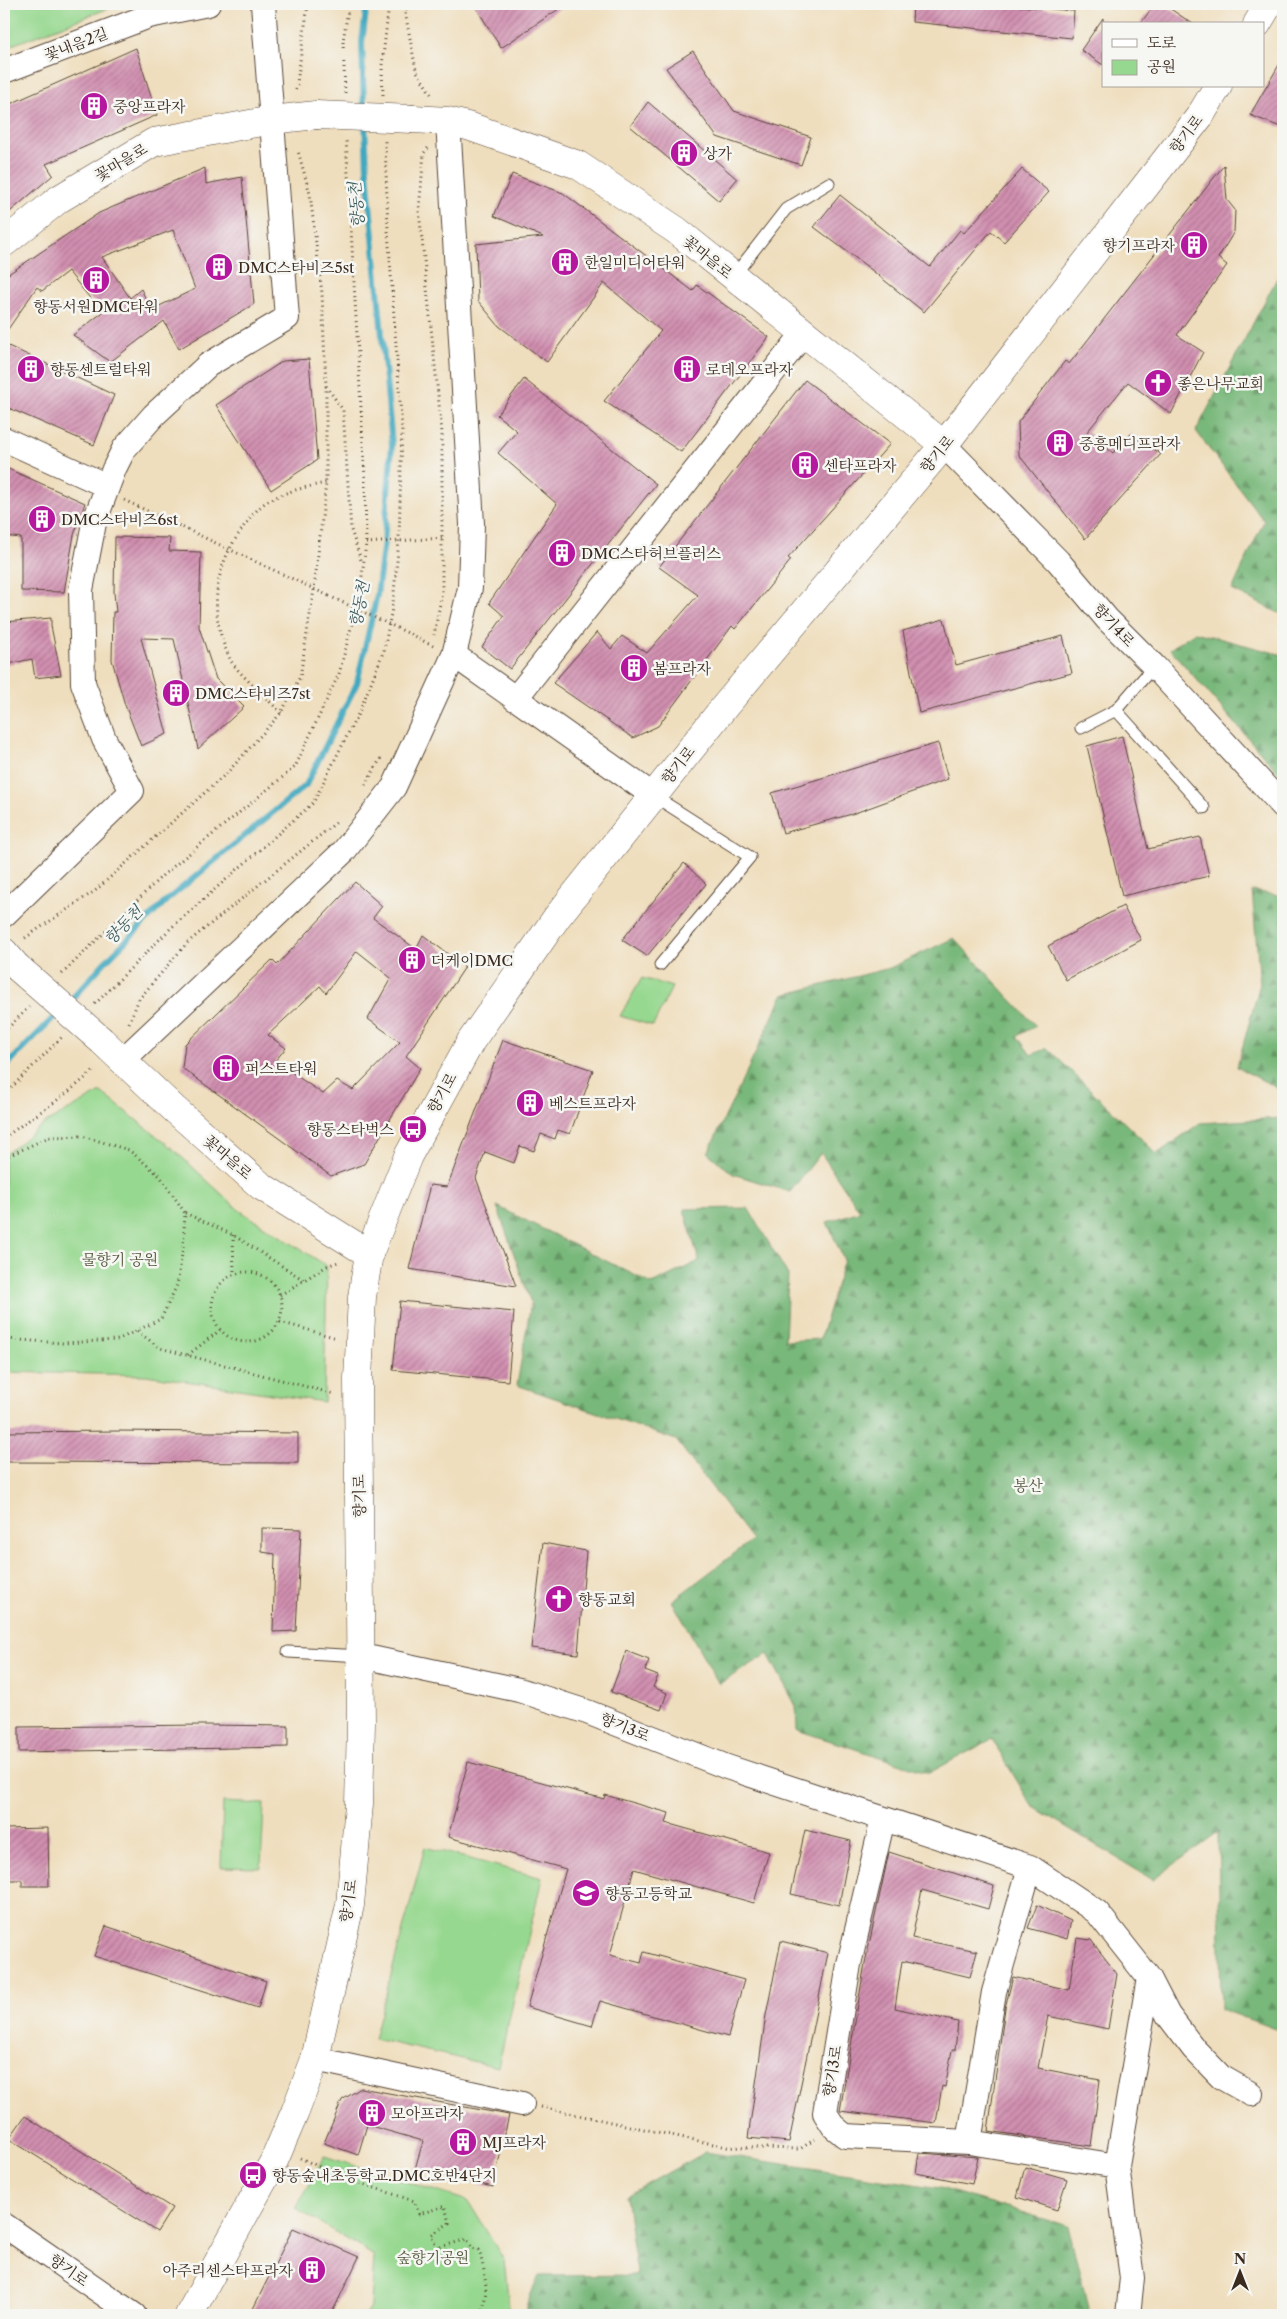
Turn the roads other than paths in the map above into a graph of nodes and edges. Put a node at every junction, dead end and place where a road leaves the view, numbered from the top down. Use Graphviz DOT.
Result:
graph roads {
  1 [pos="208,4"];
  2 [pos="263,4"];
  3 [pos="1269,4"];
  4 [pos="146,10"];
  5 [pos="1259,22"];
  6 [pos="4,71"];
  7 [pos="1217,88"];
  8 [pos="272,120"];
  9 [pos="440,131"];
  10 [pos="829,183"];
  11 [pos="4,242"];
  12 [pos="733,277"];
  13 [pos="804,333"];
  14 [pos="4,439"];
  15 [pos="944,446"];
  16 [pos="112,492"];
  17 [pos="446,652"];
  18 [pos="1154,666"];
  19 [pos="515,699"];
  20 [pos="1116,710"];
  21 [pos="1081,728"];
  22 [pos="654,796"];
  23 [pos="1283,806"];
  24 [pos="1204,808"];
  25 [pos="4,914"];
  26 [pos="15,952"];
  27 [pos="660,965"];
  28 [pos="124,1060"];
  29 [pos="369,1254"];
  30 [pos="288,1652"];
  31 [pos="362,1656"];
  32 [pos="883,1819"];
  33 [pos="1030,1867"];
  34 [pos="1149,1978"];
  35 [pos="314,2059"];
  36 [pos="1251,2094"];
  37 [pos="529,2105"];
  38 [pos="969,2142"];
  39 [pos="1117,2166"];
  40 [pos="4,2225"];
  41 [pos="134,2315"];
  42 [pos="189,2315"];
  43 [pos="1128,2315"];
  1 -- 4 [label="street, 꽃내음2길"];
  2 -- 8 [label="street"];
  3 -- 5 [label="main road"];
  4 -- 6 [label="street, 꽃내음2길"];
  7 -- 15 [label="main road, 향기로"];
  8 -- 9 [label="main road, 꽃마을로, bridge"];
  8 -- 11 [label="main road, 꽃마을로"];
  8 -- 16 [label="street"];
  9 -- 12 [label="main road, 꽃마을로"];
  9 -- 17 [label="street"];
  10 -- 12 [label="lane"];
  12 -- 13 [label="main road, 꽃마을로"];
  13 -- 15 [label="main road, 꽃마을로"];
  13 -- 19 [label="street"];
  14 -- 16 [label="street"];
  15 -- 18 [label="street, 향기4로"];
  15 -- 22 [label="main road, 향기로"];
  16 -- 25 [label="street"];
  17 -- 19 [label="street"];
  17 -- 28 [label="street"];
  18 -- 20 [label="lane"];
  18 -- 23 [label="street, 향기4로"];
  19 -- 22 [label="street"];
  20 -- 21 [label="lane"];
  20 -- 24 [label="lane"];
  22 -- 27 [label="lane"];
  22 -- 29 [label="main road, 향기로"];
  26 -- 28 [label="main road, 꽃마을로, bridge"];
  28 -- 29 [label="main road, 꽃마을로"];
  29 -- 31 [label="main road, 향기로"];
  30 -- 31 [label="lane"];
  31 -- 32 [label="street, 향기3로"];
  31 -- 35 [label="main road, 향기로"];
  32 -- 33 [label="street, 향기3로"];
  32 -- 38 [label="street, 향기3로"];
  33 -- 34 [label="street, 향기3로"];
  33 -- 38 [label="street"];
  34 -- 36 [label="street, 향기3로"];
  34 -- 39 [label="street"];
  35 -- 37 [label="street"];
  35 -- 42 [label="main road, 향기로"];
  38 -- 39 [label="street"];
  39 -- 43 [label="street"];
  40 -- 41 [label="street, 향기로"];
}
